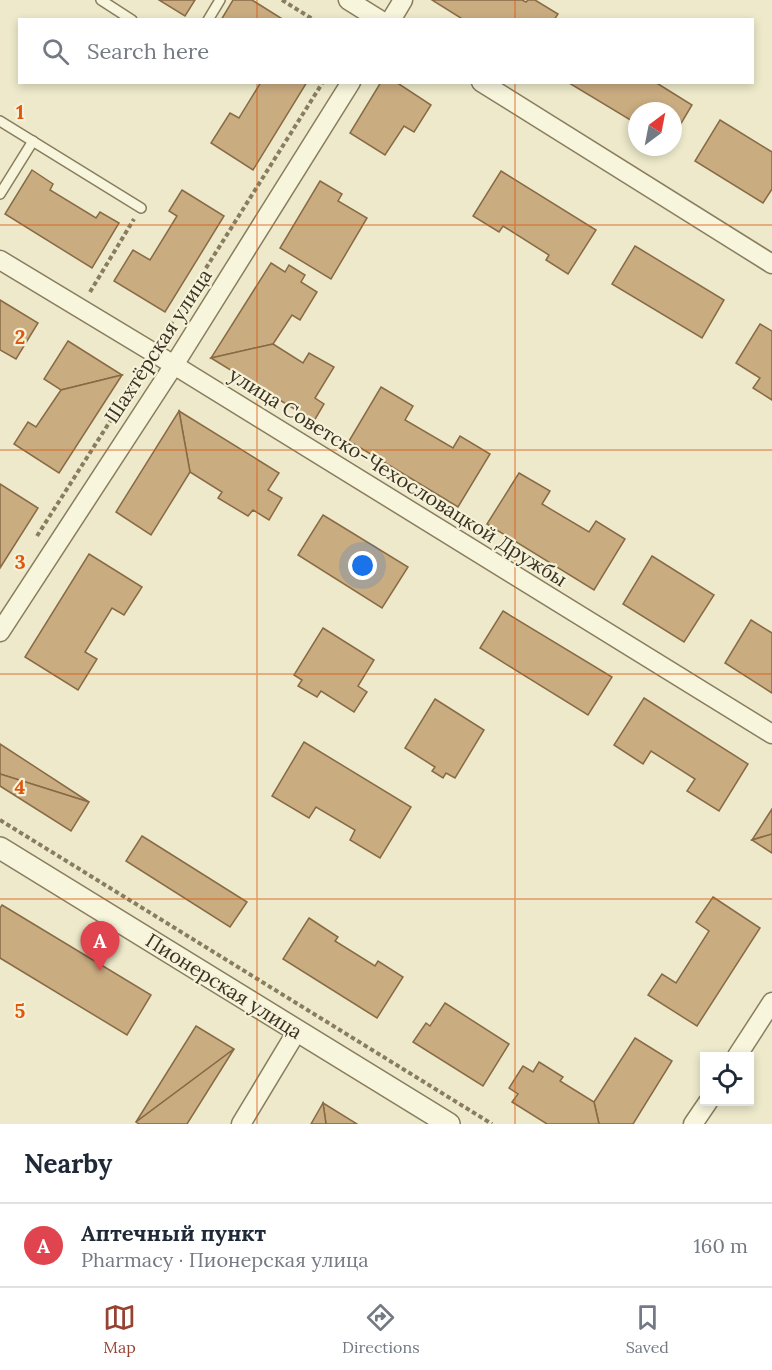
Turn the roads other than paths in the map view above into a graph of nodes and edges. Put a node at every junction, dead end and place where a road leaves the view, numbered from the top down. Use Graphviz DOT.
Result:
graph roads {
  1 [pos="101,0"];
  2 [pos="220,0"];
  3 [pos="348,0"];
  4 [pos="403,0"];
  5 [pos="129,18"];
  6 [pos="209,18"];
  7 [pos="377,18"];
  8 [pos="391,18"];
  9 [pos="350,84"];
  10 [pos="484,84"];
  11 [pos="0,121"];
  12 [pos="33,141"];
  13 [pos="0,194"];
  14 [pos="141,208"];
  15 [pos="0,260"];
  16 [pos="772,264"];
  17 [pos="174,365"];
  18 [pos="0,632"];
  19 [pos="772,734"];
  20 [pos="0,848"];
  21 [pos="772,1002"];
  22 [pos="297,1031"];
  23 [pos="740,1052"];
  24 [pos="705,1106"];
  25 [pos="241,1124"];
  26 [pos="449,1124"];
  27 [pos="693,1124"];
  1 -- 5 [label="lane"];
  2 -- 6 [label="lane"];
  3 -- 7 [label="street"];
  4 -- 8 [label="street"];
  9 -- 17 [label="street, Шахтёрская улица"];
  10 -- 16 [label="street"];
  11 -- 12 [label="lane"];
  12 -- 13 [label="lane"];
  12 -- 14 [label="lane"];
  15 -- 17 [label="street, улица Советско-Чехословацкой Дружбы"];
  17 -- 18 [label="street, Шахтёрская улица"];
  17 -- 19 [label="street, улица Советско-Чехословацкой Дружбы"];
  20 -- 22 [label="street, Пионерская улица"];
  21 -- 23 [label="street"];
  22 -- 25 [label="street"];
  22 -- 26 [label="street, Пионерская улица"];
  24 -- 27 [label="street"];
}
